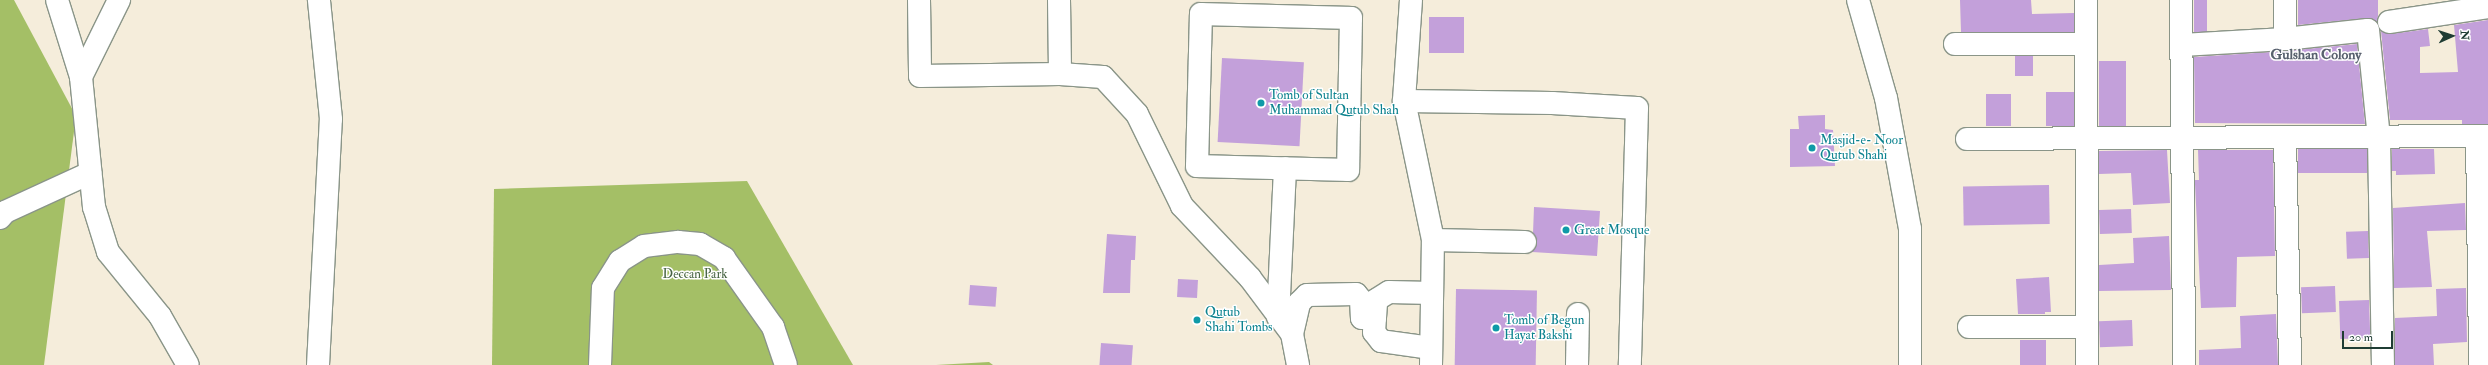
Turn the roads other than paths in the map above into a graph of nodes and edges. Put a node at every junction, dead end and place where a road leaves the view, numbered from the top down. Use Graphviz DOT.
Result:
graph roads {
  1 [pos="57,0"];
  2 [pos="119,0"];
  3 [pos="319,0"];
  4 [pos="919,0"];
  5 [pos="1059,0"];
  6 [pos="1411,0"];
  7 [pos="1858,0"];
  8 [pos="2086,0"];
  9 [pos="2181,0"];
  10 [pos="2285,0"];
  11 [pos="2482,5"];
  12 [pos="1283,8"];
  13 [pos="2389,22"];
  14 [pos="2285,39"];
  15 [pos="1955,44"];
  16 [pos="2086,44"];
  17 [pos="2182,45"];
  18 [pos="1060,74"];
  19 [pos="81,77"];
  20 [pos="1404,101"];
  21 [pos="2483,136"];
  22 [pos="2086,137"];
  23 [pos="2379,138"];
  24 [pos="1967,139"];
  25 [pos="2182,139"];
  26 [pos="2285,139"];
  27 [pos="1284,168"];
  28 [pos="90,173"];
  29 [pos="0,218"];
  30 [pos="1433,240"];
  31 [pos="1525,242"];
  32 [pos="2483,251"];
  33 [pos="1432,293"];
  34 [pos="1578,314"];
  35 [pos="1278,317"];
  36 [pos="1374,318"];
  37 [pos="1969,327"];
  38 [pos="2086,327"];
  39 [pos="1292,334"];
  40 [pos="1431,357"];
  41 [pos="188,365"];
  42 [pos="318,365"];
  43 [pos="600,365"];
  44 [pos="786,365"];
  45 [pos="1298,365"];
  46 [pos="1577,365"];
  47 [pos="1630,365"];
  48 [pos="1910,365"];
  49 [pos="2087,365"];
  50 [pos="2184,365"];
  51 [pos="2290,365"];
  52 [pos="2382,365"];
  53 [pos="2480,365"];
  1 -- 19 [label="street"];
  2 -- 19 [label="street"];
  3 -- 42 [label="street"];
  4 -- 18 [label="street"];
  5 -- 18 [label="street"];
  6 -- 20 [label="street"];
  7 -- 48 [label="street"];
  8 -- 16 [label="street"];
  9 -- 17 [label="street"];
  10 -- 14 [label="street"];
  11 -- 13 [label="street"];
  12 -- 27 [label="street"];
  12 -- 27 [label="street"];
  14 -- 17 [label="street"];
  14 -- 23 [label="street"];
  15 -- 16 [label="street"];
  16 -- 22 [label="street"];
  17 -- 25 [label="street"];
  18 -- 35 [label="street"];
  19 -- 28 [label="street"];
  20 -- 30 [label="street"];
  20 -- 47 [label="street"];
  21 -- 23 [label="street"];
  21 -- 32 [label="street"];
  22 -- 24 [label="street"];
  22 -- 25 [label="street"];
  22 -- 38 [label="street"];
  23 -- 26 [label="street"];
  23 -- 52 [label="street"];
  25 -- 26 [label="street"];
  25 -- 50 [label="street"];
  26 -- 51 [label="street"];
  27 -- 35 [label="street"];
  28 -- 29 [label="street"];
  28 -- 41 [label="street"];
  30 -- 31 [label="street"];
  30 -- 33 [label="street"];
  32 -- 53 [label="street"];
  33 -- 36 [label="street"];
  33 -- 40 [label="street"];
  34 -- 46 [label="street"];
  35 -- 39 [label="street"];
  36 -- 39 [label="street"];
  36 -- 40 [label="street"];
  37 -- 38 [label="street"];
  38 -- 49 [label="street"];
  39 -- 45 [label="street"];
  43 -- 44 [label="street"];
}
